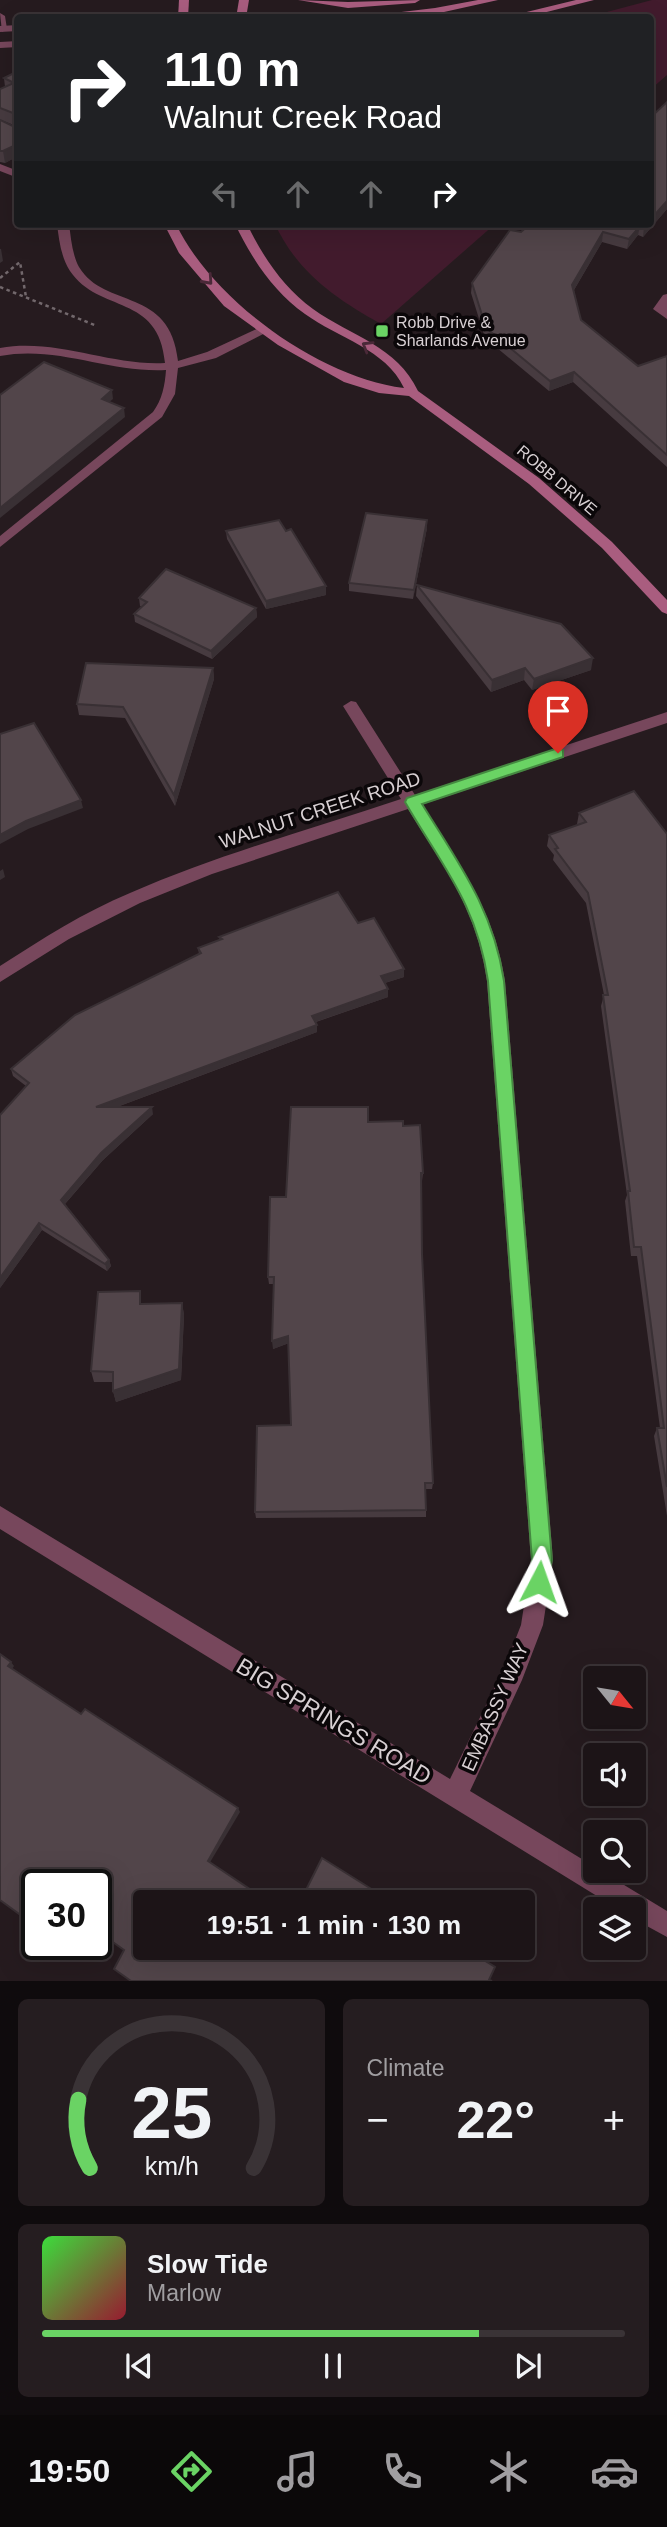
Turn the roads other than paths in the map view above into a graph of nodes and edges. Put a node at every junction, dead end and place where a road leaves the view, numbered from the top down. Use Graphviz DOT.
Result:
graph roads {
  1 [pos="303,0"];
  2 [pos="415,0"];
  3 [pos="493,0"];
  4 [pos="589,0"];
  5 [pos="401,14"];
  6 [pos="525,14"];
  7 [pos="0,16"];
  8 [pos="1,29"];
  9 [pos="63,228"];
  10 [pos="172,228"];
  11 [pos="244,228"];
  12 [pos="667,298"];
  13 [pos="667,315"];
  14 [pos="265,330"];
  15 [pos="0,352"];
  16 [pos="173,365"];
  17 [pos="413,393"];
  18 [pos="0,543"];
  19 [pos="667,609"];
  20 [pos="351,706"];
  21 [pos="667,717"];
  22 [pos="412,802"];
  23 [pos="0,975"];
  24 [pos="0,1517"];
  25 [pos="456,1796"];
  26 [pos="667,1925"];
  1 -- 2 [label="main road"];
  3 -- 5 [label="main road"];
  4 -- 6 [label="main road"];
  7 -- 8 [label="street"];
  9 -- 16 [label="street"];
  10 -- 14 [label="main road, ROBB DRIVE, one-way"];
  17 -- 11 [label="main road, ROBB DRIVE, one-way"];
  12 -- 13 [label="street"];
  14 -- 16 [label="street"];
  14 -- 17 [label="main road, ROBB DRIVE"];
  15 -- 16 [label="street"];
  16 -- 18 [label="street"];
  17 -- 19 [label="main road, ROBB DRIVE"];
  20 -- 22 [label="street, EMBASSY WAY"];
  21 -- 22 [label="street, WALNUT CREEK ROAD"];
  22 -- 23 [label="street, WALNUT CREEK ROAD"];
  22 -- 25 [label="street, EMBASSY WAY"];
  24 -- 25 [label="street, BIG SPRINGS ROAD"];
  25 -- 26 [label="street, BIG SPRINGS ROAD"];
}
